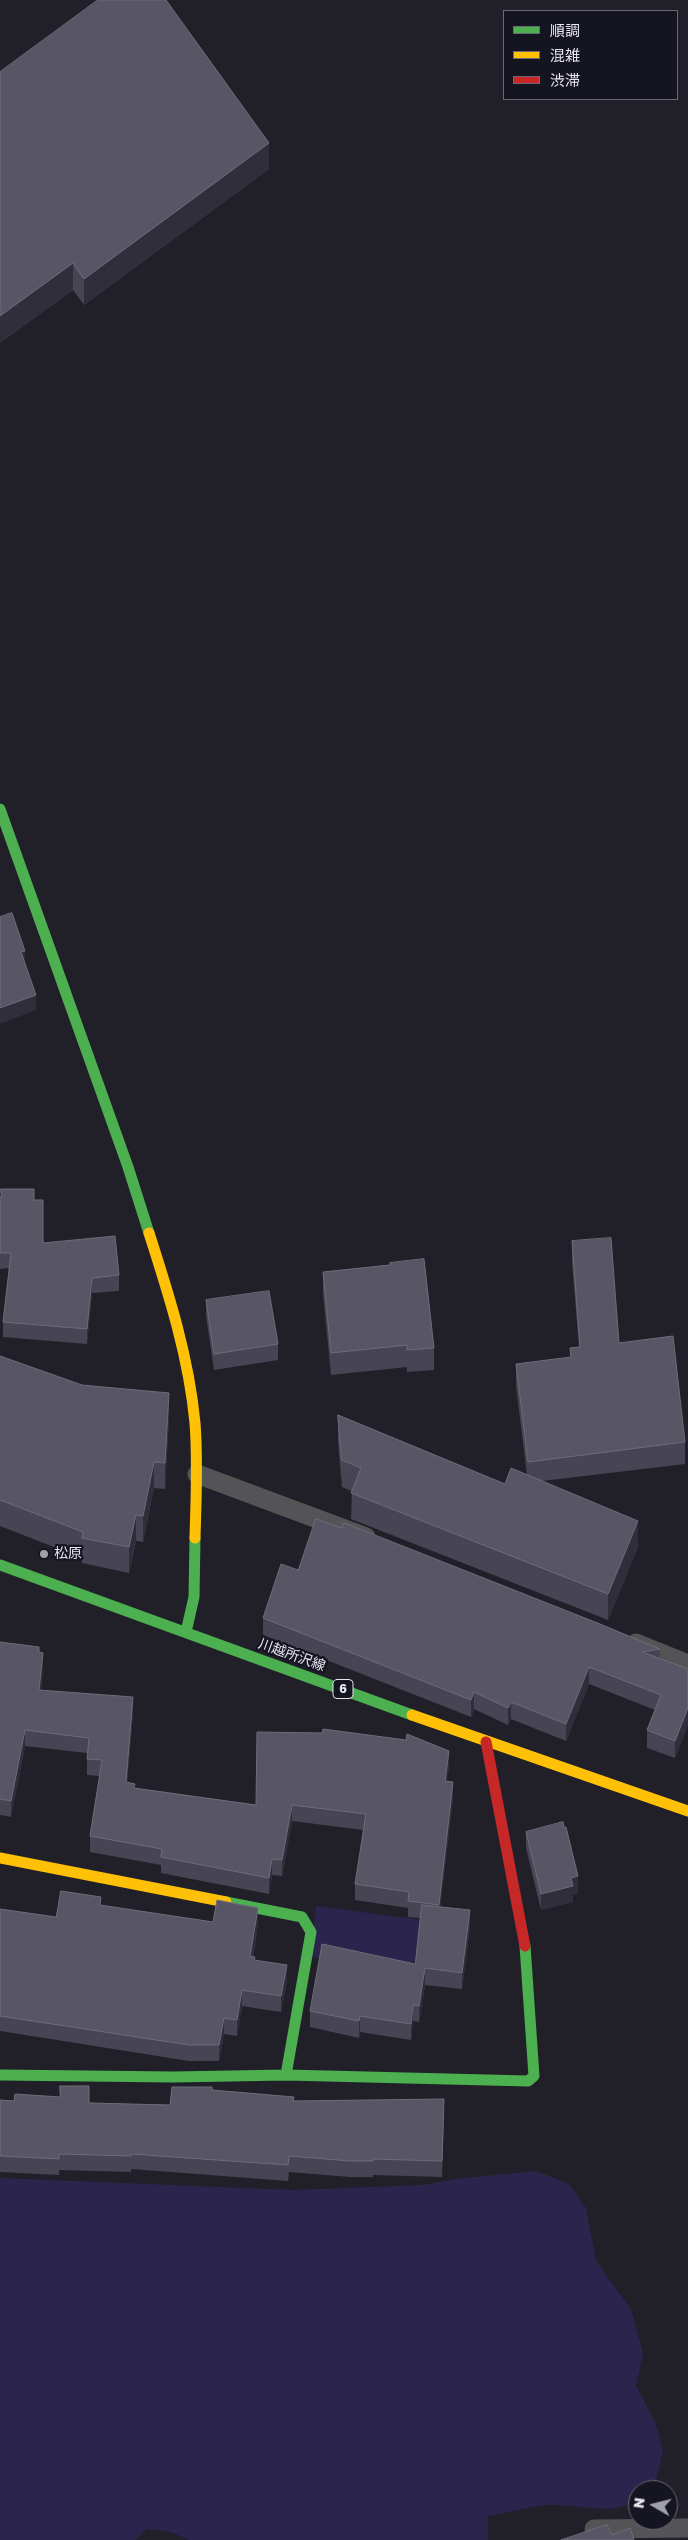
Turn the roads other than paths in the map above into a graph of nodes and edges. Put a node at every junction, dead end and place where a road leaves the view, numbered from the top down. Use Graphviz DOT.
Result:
graph roads {
  1 [pos="0,809"];
  2 [pos="197,1474"];
  3 [pos="387,1545"];
  4 [pos="0,1565"];
  5 [pos="186,1632"];
  6 [pos="615,1635"];
  7 [pos="688,1664"];
  8 [pos="486,1742"];
  9 [pos="688,1811"];
  10 [pos="0,1858"];
  11 [pos="286,2074"];
  12 [pos="0,2076"];
  13 [pos="688,2528"];
  14 [pos="594,2529"];
  1 -- 2 [label="street"];
  2 -- 3 [label="lane"];
  2 -- 5 [label="street"];
  4 -- 5 [label="street, 川越所沢線 / 6"];
  5 -- 8 [label="street, 川越所沢線 / 6"];
  6 -- 7 [label="lane"];
  8 -- 9 [label="street, 川越所沢線 / 6"];
  8 -- 11 [label="street"];
  10 -- 11 [label="street"];
  11 -- 12 [label="street"];
  13 -- 14 [label="lane"];
}
